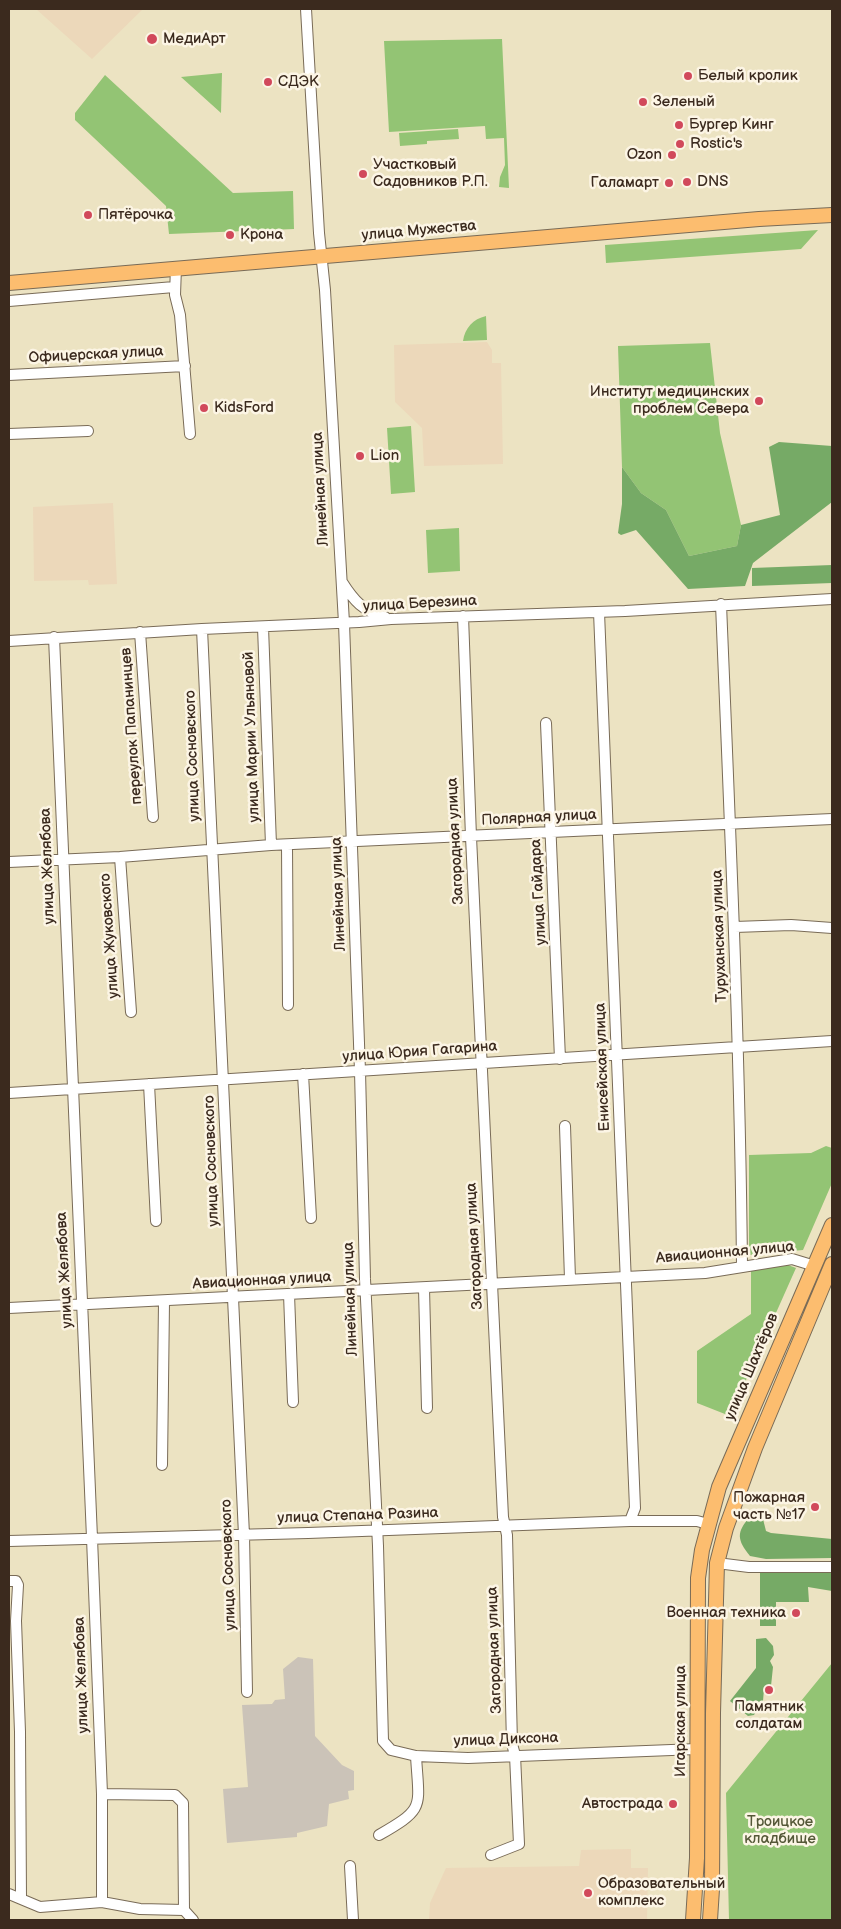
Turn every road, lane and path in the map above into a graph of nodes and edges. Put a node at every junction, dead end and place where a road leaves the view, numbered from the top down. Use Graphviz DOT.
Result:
graph roads {
  1 [pos="306,9"];
  2 [pos="832,215"];
  3 [pos="321,255"];
  4 [pos="176,268"];
  5 [pos="9,283"];
  6 [pos="174,286"];
  7 [pos="9,300"];
  8 [pos="185,366"];
  9 [pos="9,375"];
  10 [pos="88,431"];
  11 [pos="9,434"];
  12 [pos="190,434"];
  13 [pos="341,581"];
  14 [pos="832,600"];
  15 [pos="721,604"];
  16 [pos="599,612"];
  17 [pos="463,616"];
  18 [pos="392,619"];
  19 [pos="344,623"];
  20 [pos="263,627"];
  21 [pos="202,629"];
  22 [pos="140,632"];
  23 [pos="54,638"];
  24 [pos="9,641"];
  25 [pos="546,723"];
  26 [pos="153,817"];
  27 [pos="832,820"];
  28 [pos="731,823"];
  29 [pos="608,829"];
  30 [pos="551,832"];
  31 [pos="470,837"];
  32 [pos="352,842"];
  33 [pos="287,845"];
  34 [pos="271,846"];
  35 [pos="212,850"];
  36 [pos="120,857"];
  37 [pos="62,860"];
  38 [pos="9,862"];
  39 [pos="735,927"];
  40 [pos="832,928"];
  41 [pos="288,1005"];
  42 [pos="130,1012"];
  43 [pos="832,1041"];
  44 [pos="738,1048"];
  45 [pos="618,1056"];
  46 [pos="560,1058"];
  47 [pos="482,1063"];
  48 [pos="360,1071"];
  49 [pos="303,1074"];
  50 [pos="223,1079"];
  51 [pos="149,1084"];
  52 [pos="72,1089"];
  53 [pos="9,1092"];
  54 [pos="565,1126"];
  55 [pos="311,1218"];
  56 [pos="156,1221"];
  57 [pos="832,1225"];
  58 [pos="832,1264"];
  59 [pos="815,1266"];
  60 [pos="742,1267"];
  61 [pos="625,1277"];
  62 [pos="570,1279"];
  63 [pos="492,1283"];
  64 [pos="424,1288"];
  65 [pos="366,1291"];
  66 [pos="289,1294"];
  67 [pos="233,1296"];
  68 [pos="164,1302"];
  69 [pos="82,1304"];
  70 [pos="9,1308"];
  71 [pos="293,1402"];
  72 [pos="427,1408"];
  73 [pos="162,1465"];
  74 [pos="630,1521"];
  75 [pos="708,1524"];
  76 [pos="505,1526"];
  77 [pos="377,1530"];
  78 [pos="244,1534"];
  79 [pos="92,1538"];
  80 [pos="9,1541"];
  81 [pos="717,1563"];
  82 [pos="832,1567"];
  83 [pos="9,1581"];
  84 [pos="13,1621"];
  85 [pos="247,1692"];
  86 [pos="697,1749"];
  87 [pos="515,1755"];
  88 [pos="416,1756"];
  89 [pos="102,1794"];
  90 [pos="379,1835"];
  91 [pos="491,1855"];
  92 [pos="350,1866"];
  93 [pos="9,1894"];
  94 [pos="21,1899"];
  95 [pos="102,1902"];
  96 [pos="184,1910"];
  97 [pos="193,1920"];
  98 [pos="353,1920"];
  99 [pos="693,1920"];
  100 [pos="710,1920"];
  1 -- 3 [label="street, Линейная улица"];
  2 -- 3 [label="main road, улица Мужества"];
  3 -- 4 [label="main road, улица Мужества"];
  3 -- 13 [label="street, Линейная улица"];
  4 -- 5 [label="main road, улица Мужества"];
  4 -- 6 [label="street"];
  6 -- 7 [label="street"];
  6 -- 8 [label="street"];
  8 -- 9 [label="street, Офицерская улица"];
  8 -- 12 [label="street"];
  10 -- 11 [label="street"];
  13 -- 18 [label="street"];
  13 -- 19 [label="street, Линейная улица"];
  14 -- 15 [label="street, улица Березина"];
  15 -- 16 [label="street, улица Березина"];
  15 -- 28 [label="street, Туруханская улица"];
  16 -- 17 [label="street, улица Березина"];
  16 -- 29 [label="street, Енисейская улица"];
  17 -- 18 [label="street, улица Березина"];
  17 -- 31 [label="street, Загородная улица"];
  18 -- 19 [label="street, улица Березина"];
  19 -- 20 [label="street, улица Березина"];
  19 -- 32 [label="street, Линейная улица"];
  20 -- 21 [label="street, улица Березина"];
  20 -- 34 [label="street, улица Марии Ульяновой"];
  21 -- 22 [label="street, улица Березина"];
  21 -- 35 [label="street, улица Сосновского"];
  22 -- 23 [label="street, улица Березина"];
  22 -- 26 [label="street, переулок Папанинцев"];
  23 -- 24 [label="street, улица Березина"];
  23 -- 37 [label="street, улица Желябова"];
  25 -- 30 [label="street, улица Гайдара"];
  27 -- 28 [label="street, Полярная улица"];
  28 -- 29 [label="street, Полярная улица"];
  28 -- 39 [label="street, Туруханская улица"];
  29 -- 30 [label="street, Полярная улица"];
  29 -- 45 [label="street, Енисейская улица"];
  30 -- 31 [label="street, Полярная улица"];
  30 -- 46 [label="street, улица Гайдара"];
  31 -- 32 [label="street, Полярная улица"];
  31 -- 47 [label="street, Загородная улица"];
  32 -- 33 [label="street, Полярная улица"];
  32 -- 48 [label="street, Линейная улица"];
  33 -- 34 [label="street, Полярная улица"];
  33 -- 41 [label="street"];
  34 -- 35 [label="street, Полярная улица"];
  35 -- 36 [label="street, Полярная улица"];
  35 -- 50 [label="street, улица Сосновского"];
  36 -- 37 [label="street, Полярная улица"];
  36 -- 42 [label="street, улица Жуковского"];
  37 -- 38 [label="street, Полярная улица"];
  37 -- 52 [label="street, улица Желябова"];
  39 -- 40 [label="street"];
  39 -- 44 [label="street, Туруханская улица"];
  43 -- 44 [label="street, улица Юрия Гагарина"];
  44 -- 45 [label="street, улица Юрия Гагарина"];
  44 -- 60 [label="street, Туруханская улица"];
  45 -- 46 [label="street, улица Юрия Гагарина"];
  45 -- 61 [label="street, Енисейская улица"];
  46 -- 47 [label="street, улица Юрия Гагарина"];
  47 -- 48 [label="street, улица Юрия Гагарина"];
  47 -- 63 [label="street, Загородная улица"];
  48 -- 49 [label="street, улица Юрия Гагарина"];
  48 -- 65 [label="street, Линейная улица"];
  49 -- 50 [label="street, улица Юрия Гагарина"];
  49 -- 55 [label="street"];
  50 -- 51 [label="street, улица Юрия Гагарина"];
  50 -- 67 [label="street, улица Сосновского"];
  51 -- 52 [label="street, улица Юрия Гагарина"];
  51 -- 56 [label="street"];
  52 -- 53 [label="street, улица Юрия Гагарина"];
  52 -- 69 [label="street, улица Желябова"];
  54 -- 62 [label="street"];
  57 -- 59 [label="main road, улица Шахтёров"];
  58 -- 81 [label="main road"];
  59 -- 60 [label="street, Авиационная улица"];
  59 -- 75 [label="main road, улица Шахтёров"];
  60 -- 61 [label="street, Авиационная улица"];
  61 -- 62 [label="street, Авиационная улица"];
  61 -- 74 [label="street, Енисейская улица"];
  62 -- 63 [label="street, Авиационная улица"];
  63 -- 64 [label="street, Авиационная улица"];
  63 -- 76 [label="street, Загородная улица"];
  64 -- 65 [label="street, Авиационная улица"];
  64 -- 72 [label="street"];
  65 -- 66 [label="street, Авиационная улица"];
  65 -- 77 [label="street, Линейная улица"];
  66 -- 67 [label="street, Авиационная улица"];
  66 -- 71 [label="street"];
  67 -- 68 [label="street, Авиационная улица"];
  67 -- 78 [label="street, улица Сосновского"];
  68 -- 69 [label="street, Авиационная улица"];
  68 -- 73 [label="street"];
  69 -- 70 [label="street, Авиационная улица"];
  69 -- 79 [label="street, улица Желябова"];
  74 -- 75 [label="street, улица Степана Разина"];
  74 -- 76 [label="street, улица Степана Разина"];
  75 -- 86 [label="main road, Игарская улица"];
  76 -- 77 [label="street, улица Степана Разина"];
  76 -- 87 [label="street, Загородная улица"];
  77 -- 78 [label="street, улица Степана Разина"];
  77 -- 88 [label="street, Линейная улица"];
  78 -- 79 [label="street, улица Степана Разина"];
  78 -- 85 [label="street, улица Сосновского"];
  79 -- 80 [label="street, улица Степана Разина"];
  79 -- 89 [label="street, улица Желябова"];
  81 -- 82 [label="street"];
  81 -- 100 [label="main road"];
  83 -- 84 [label="street"];
  84 -- 94 [label="street"];
  86 -- 87 [label="street, улица Диксона"];
  86 -- 99 [label="main road, Игарская улица"];
  87 -- 88 [label="street, улица Диксона"];
  87 -- 91 [label="street, Загородная улица"];
  88 -- 90 [label="street"];
  89 -- 95 [label="street, улица Желябова"];
  89 -- 96 [label="street"];
  92 -- 98 [label="street"];
  93 -- 94 [label="street"];
  94 -- 95 [label="street"];
  95 -- 96 [label="street"];
  96 -- 97 [label="street"];
}
